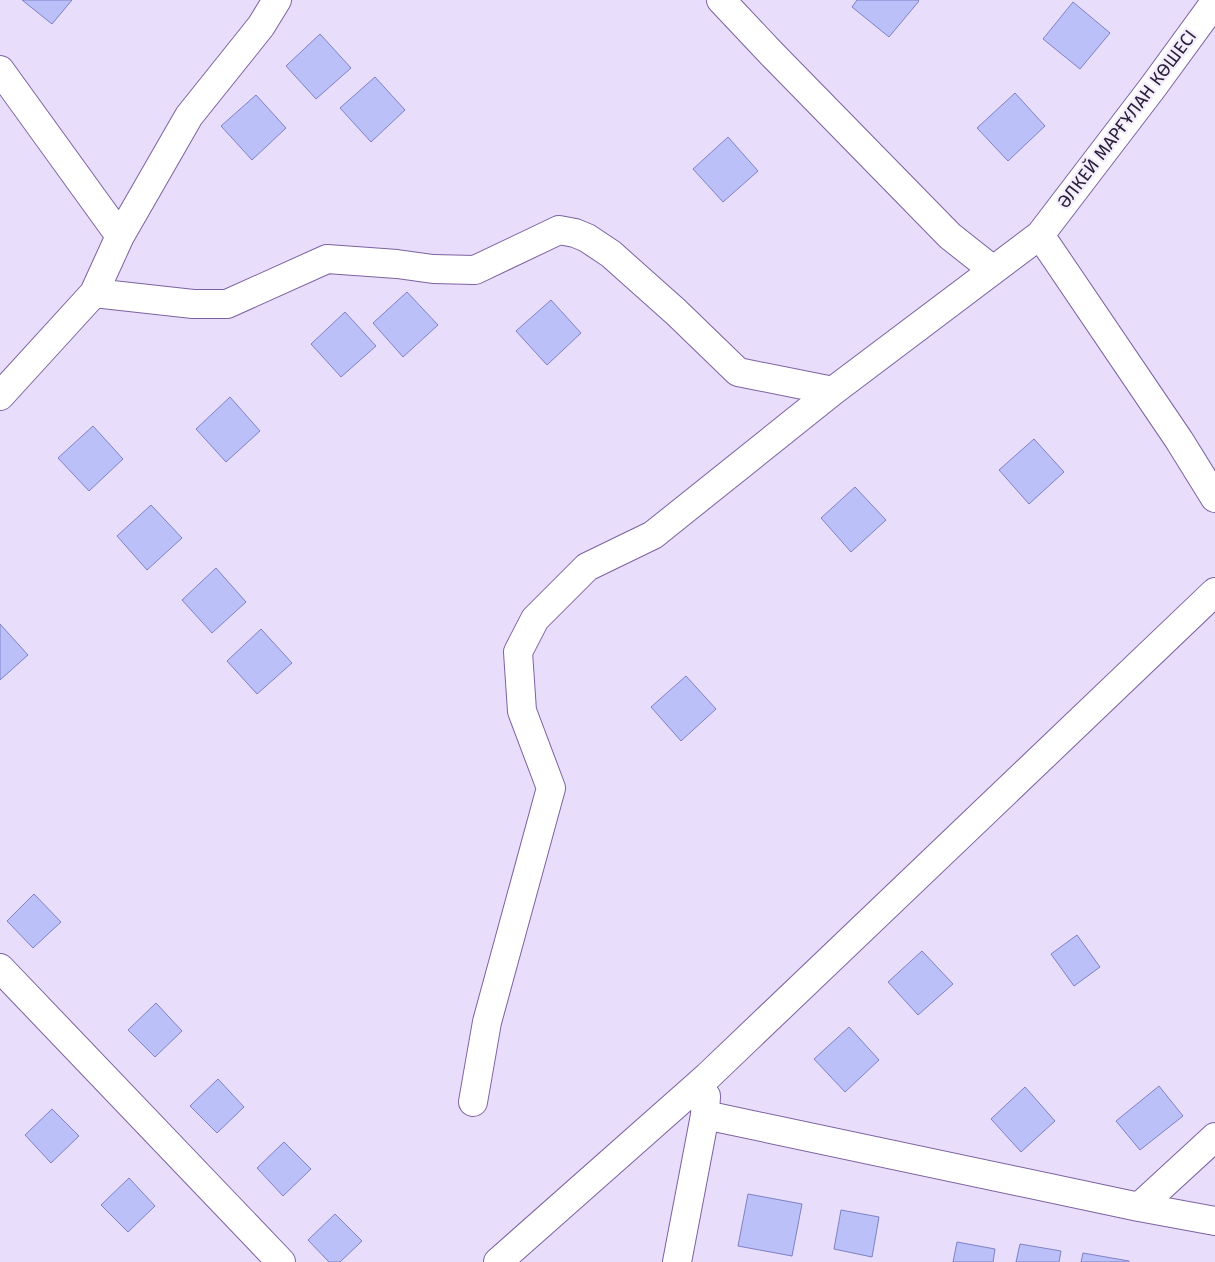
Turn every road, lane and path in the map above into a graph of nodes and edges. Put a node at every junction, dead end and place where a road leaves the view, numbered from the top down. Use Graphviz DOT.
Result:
graph roads {
  1 [pos="277,0"];
  2 [pos="721,0"];
  3 [pos="1215,2"];
  4 [pos="0,70"];
  5 [pos="1040,235"];
  6 [pos="120,236"];
  7 [pos="993,270"];
  8 [pos="94,293"];
  9 [pos="833,391"];
  10 [pos="0,396"];
  11 [pos="1215,498"];
  12 [pos="1215,592"];
  13 [pos="0,968"];
  14 [pos="707,1076"];
  15 [pos="473,1102"];
  16 [pos="705,1115"];
  17 [pos="1215,1137"];
  18 [pos="1139,1207"];
  19 [pos="1215,1221"];
  20 [pos="281,1262"];
  21 [pos="498,1262"];
  22 [pos="677,1262"];
  1 -- 6 [label="lane"];
  2 -- 7 [label="lane"];
  3 -- 5 [label="lane, ӘЛКЕЙ МАРҒҰЛАН КӨШЕСІ"];
  4 -- 6 [label="lane"];
  5 -- 7 [label="lane, ӘЛКЕЙ МАРҒҰЛАН КӨШЕСІ"];
  5 -- 11 [label="lane"];
  6 -- 8 [label="lane"];
  7 -- 9 [label="lane, ӘЛКЕЙ МАРҒҰЛАН КӨШЕСІ"];
  8 -- 9 [label="lane"];
  8 -- 10 [label="lane"];
  9 -- 15 [label="lane, ӘЛКЕЙ МАРҒҰЛАН КӨШЕСІ"];
  12 -- 14 [label="lane"];
  13 -- 20 [label="lane"];
  14 -- 16 [label="lane"];
  14 -- 21 [label="lane"];
  16 -- 18 [label="lane"];
  16 -- 22 [label="lane"];
  17 -- 18 [label="lane"];
  18 -- 19 [label="lane"];
}
